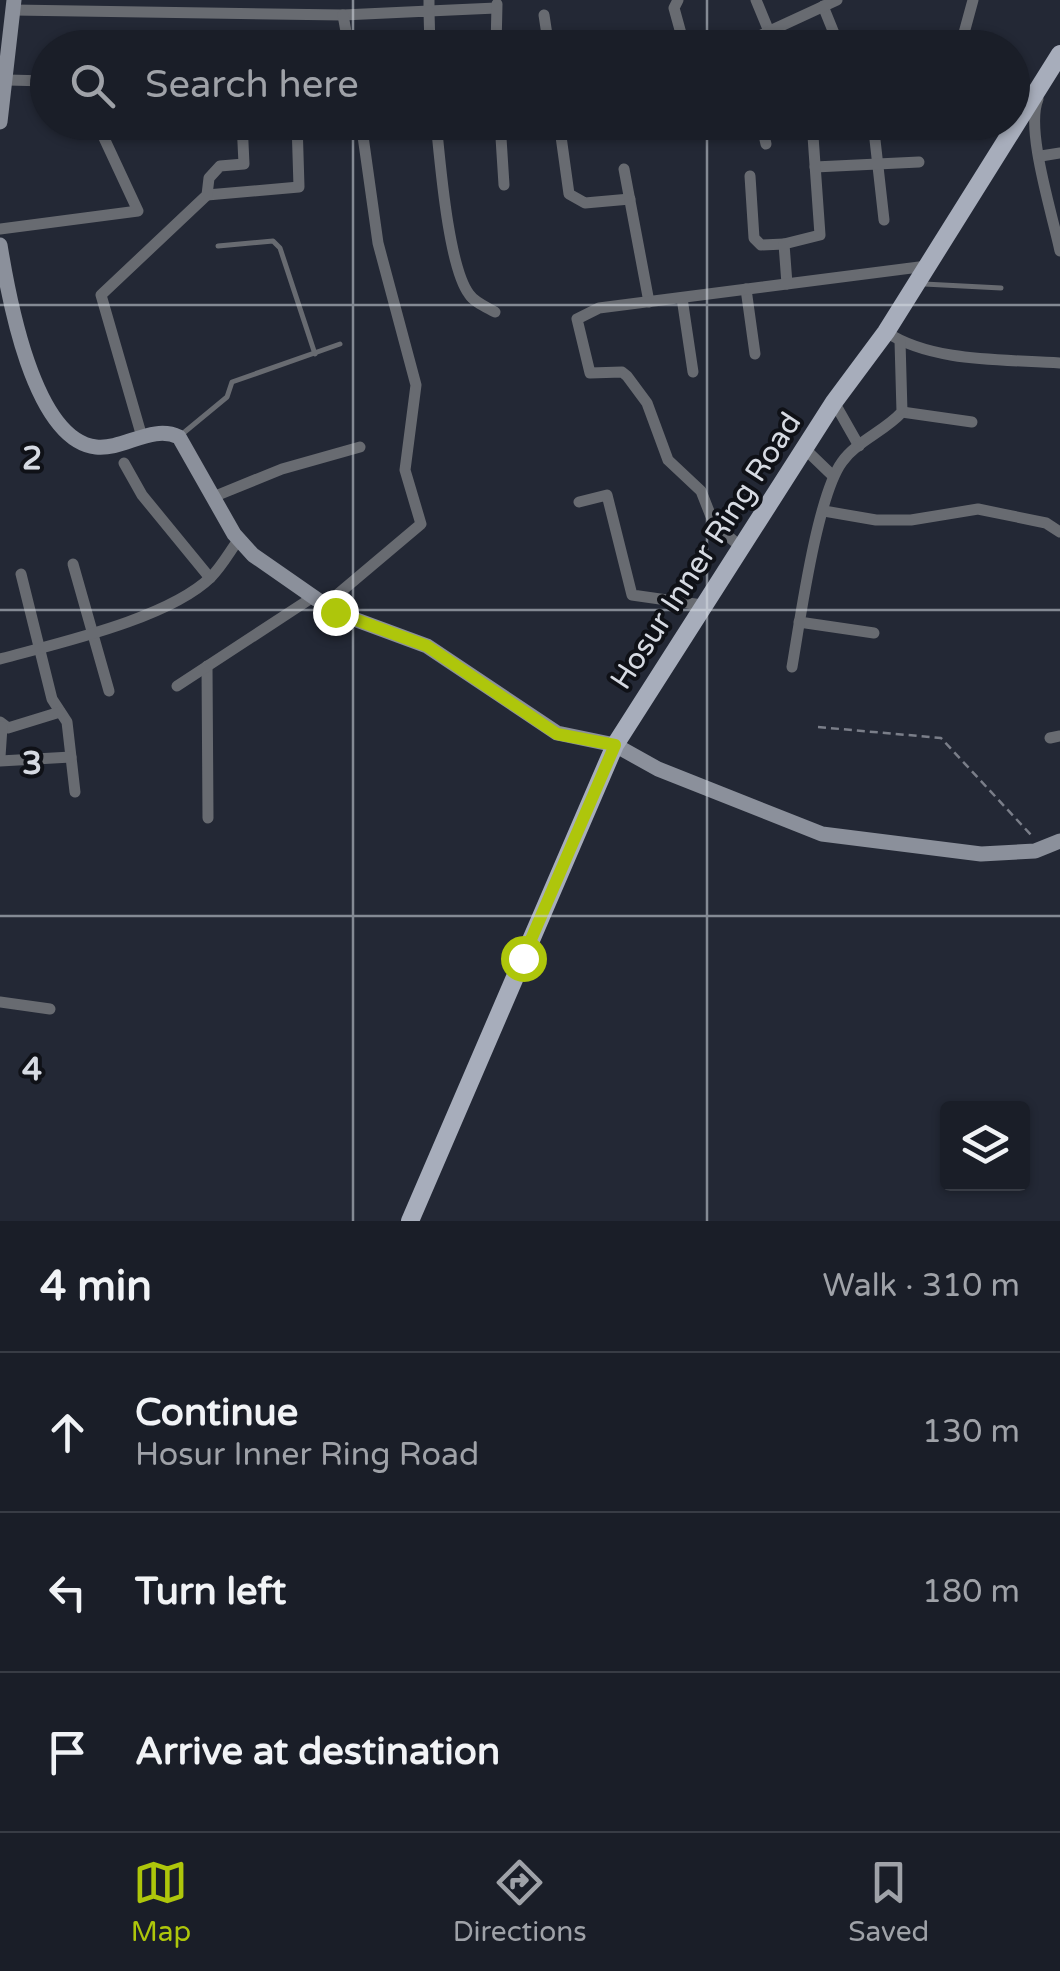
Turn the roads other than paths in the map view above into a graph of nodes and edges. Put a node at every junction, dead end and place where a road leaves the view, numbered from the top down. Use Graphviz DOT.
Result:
graph roads {
  1 [pos="678,0"];
  2 [pos="756,0"];
  3 [pos="838,0"];
  4 [pos="973,0"];
  5 [pos="497,4"];
  6 [pos="13,5"];
  7 [pos="429,6"];
  8 [pos="822,6"];
  9 [pos="257,7"];
  10 [pos="343,15"];
  11 [pos="544,16"];
  12 [pos="346,30"];
  13 [pos="496,30"];
  14 [pos="546,30"];
  15 [pos="681,30"];
  16 [pos="768,30"];
  17 [pos="832,30"];
  18 [pos="965,30"];
  19 [pos="1060,54"];
  20 [pos="7,80"];
  21 [pos="30,81"];
  22 [pos="1048,84"];
  23 [pos="1030,111"];
  24 [pos="0,122"];
  25 [pos="105,140"];
  26 [pos="243,140"];
  27 [pos="298,140"];
  28 [pos="364,140"];
  29 [pos="438,140"];
  30 [pos="501,140"];
  31 [pos="561,140"];
  32 [pos="765,140"];
  33 [pos="813,140"];
  34 [pos="875,140"];
  35 [pos="1011,140"];
  36 [pos="766,144"];
  37 [pos="1060,153"];
  38 [pos="1041,156"];
  39 [pos="919,162"];
  40 [pos="878,163"];
  41 [pos="815,167"];
  42 [pos="624,168"];
  43 [pos="750,176"];
  44 [pos="504,186"];
  45 [pos="207,195"];
  46 [pos="630,199"];
  47 [pos="1055,207"];
  48 [pos="884,220"];
  49 [pos="0,229"];
  50 [pos="784,244"];
  51 [pos="0,245"];
  52 [pos="218,246"];
  53 [pos="1060,250"];
  54 [pos="927,266"];
  55 [pos="787,284"];
  56 [pos="916,284"];
  57 [pos="1001,288"];
  58 [pos="746,289"];
  59 [pos="682,298"];
  60 [pos="648,302"];
  61 [pos="495,312"];
  62 [pos="893,337"];
  63 [pos="340,344"];
  64 [pos="315,354"];
  65 [pos="755,354"];
  66 [pos="1060,363"];
  67 [pos="693,372"];
  68 [pos="834,402"];
  69 [pos="902,412"];
  70 [pos="972,422"];
  71 [pos="142,437"];
  72 [pos="178,437"];
  73 [pos="858,446"];
  74 [pos="360,447"];
  75 [pos="805,449"];
  76 [pos="124,463"];
  77 [pos="833,476"];
  78 [pos="214,497"];
  79 [pos="578,502"];
  80 [pos="824,511"];
  81 [pos="1060,532"];
  82 [pos="239,539"];
  83 [pos="742,548"];
  84 [pos="73,564"];
  85 [pos="21,574"];
  86 [pos="210,578"];
  87 [pos="319,601"];
  88 [pos="702,606"];
  89 [pos="799,622"];
  90 [pos="874,633"];
  91 [pos="92,634"];
  92 [pos="39,648"];
  93 [pos="0,659"];
  94 [pos="207,666"];
  95 [pos="792,667"];
  96 [pos="176,686"];
  97 [pos="108,692"];
  98 [pos="60,712"];
  99 [pos="1,724"];
  100 [pos="615,745"];
  101 [pos="71,757"];
  102 [pos="0,759"];
  103 [pos="75,792"];
  104 [pos="208,818"];
  105 [pos="1060,840"];
  106 [pos="0,1002"];
  107 [pos="50,1009"];
  108 [pos="410,1221"];
  1 -- 15 [label="street"];
  2 -- 16 [label="street"];
  3 -- 8 [label="street"];
  4 -- 18 [label="street"];
  5 -- 7 [label="street"];
  5 -- 13 [label="street"];
  6 -- 9 [label="street"];
  6 -- 20 [label="street"];
  7 -- 10 [label="street"];
  8 -- 16 [label="street"];
  8 -- 17 [label="street"];
  9 -- 10 [label="street"];
  10 -- 12 [label="street"];
  11 -- 14 [label="street"];
  19 -- 22 [label="main road, Hosur Inner Ring Road"];
  20 -- 21 [label="street"];
  20 -- 24 [label="street"];
  22 -- 23 [label="main road, Hosur Inner Ring Road"];
  22 -- 38 [label="street"];
  25 -- 49 [label="street"];
  26 -- 45 [label="street"];
  27 -- 45 [label="street"];
  28 -- 87 [label="street"];
  29 -- 61 [label="street"];
  30 -- 44 [label="street"];
  31 -- 46 [label="street"];
  32 -- 36 [label="street"];
  33 -- 41 [label="street"];
  34 -- 40 [label="street"];
  35 -- 54 [label="main road, Hosur Inner Ring Road"];
  37 -- 38 [label="street"];
  38 -- 47 [label="street"];
  39 -- 40 [label="street"];
  40 -- 41 [label="street"];
  40 -- 48 [label="street"];
  41 -- 50 [label="street"];
  42 -- 46 [label="street"];
  43 -- 50 [label="street"];
  45 -- 71 [label="street"];
  46 -- 60 [label="street"];
  47 -- 53 [label="street"];
  50 -- 55 [label="street"];
  51 -- 71 [label="street"];
  52 -- 64 [label="lane"];
  54 -- 55 [label="street"];
  54 -- 56 [label="main road, Hosur Inner Ring Road"];
  55 -- 58 [label="street"];
  56 -- 57 [label="lane"];
  56 -- 62 [label="main road, Hosur Inner Ring Road"];
  58 -- 59 [label="street"];
  58 -- 65 [label="street"];
  59 -- 60 [label="street"];
  59 -- 67 [label="street"];
  60 -- 83 [label="street"];
  62 -- 66 [label="street"];
  62 -- 68 [label="main road, Hosur Inner Ring Road"];
  62 -- 69 [label="street"];
  63 -- 64 [label="lane"];
  64 -- 72 [label="lane"];
  68 -- 73 [label="street"];
  68 -- 75 [label="main road, Hosur Inner Ring Road"];
  69 -- 70 [label="street"];
  69 -- 73 [label="street"];
  71 -- 72 [label="street"];
  72 -- 78 [label="street"];
  73 -- 77 [label="street"];
  74 -- 78 [label="street"];
  75 -- 77 [label="street"];
  75 -- 83 [label="main road, Hosur Inner Ring Road"];
  76 -- 86 [label="street"];
  77 -- 80 [label="street"];
  78 -- 82 [label="street"];
  79 -- 88 [label="street"];
  80 -- 81 [label="street"];
  80 -- 89 [label="street"];
  82 -- 86 [label="street"];
  82 -- 87 [label="street"];
  83 -- 88 [label="main road, Hosur Inner Ring Road"];
  84 -- 91 [label="street"];
  85 -- 92 [label="street"];
  86 -- 91 [label="street"];
  87 -- 94 [label="street"];
  87 -- 100 [label="street"];
  88 -- 100 [label="main road, Hosur Inner Ring Road"];
  89 -- 90 [label="street"];
  89 -- 95 [label="street"];
  91 -- 92 [label="street"];
  91 -- 97 [label="street"];
  92 -- 93 [label="street"];
  92 -- 98 [label="street"];
  94 -- 96 [label="street"];
  94 -- 104 [label="street"];
  98 -- 99 [label="street"];
  98 -- 101 [label="street"];
  99 -- 102 [label="street"];
  100 -- 105 [label="street"];
  100 -- 108 [label="main road, Hosur Inner Ring Road"];
  101 -- 102 [label="street"];
  101 -- 103 [label="street"];
  106 -- 107 [label="street"];
}
